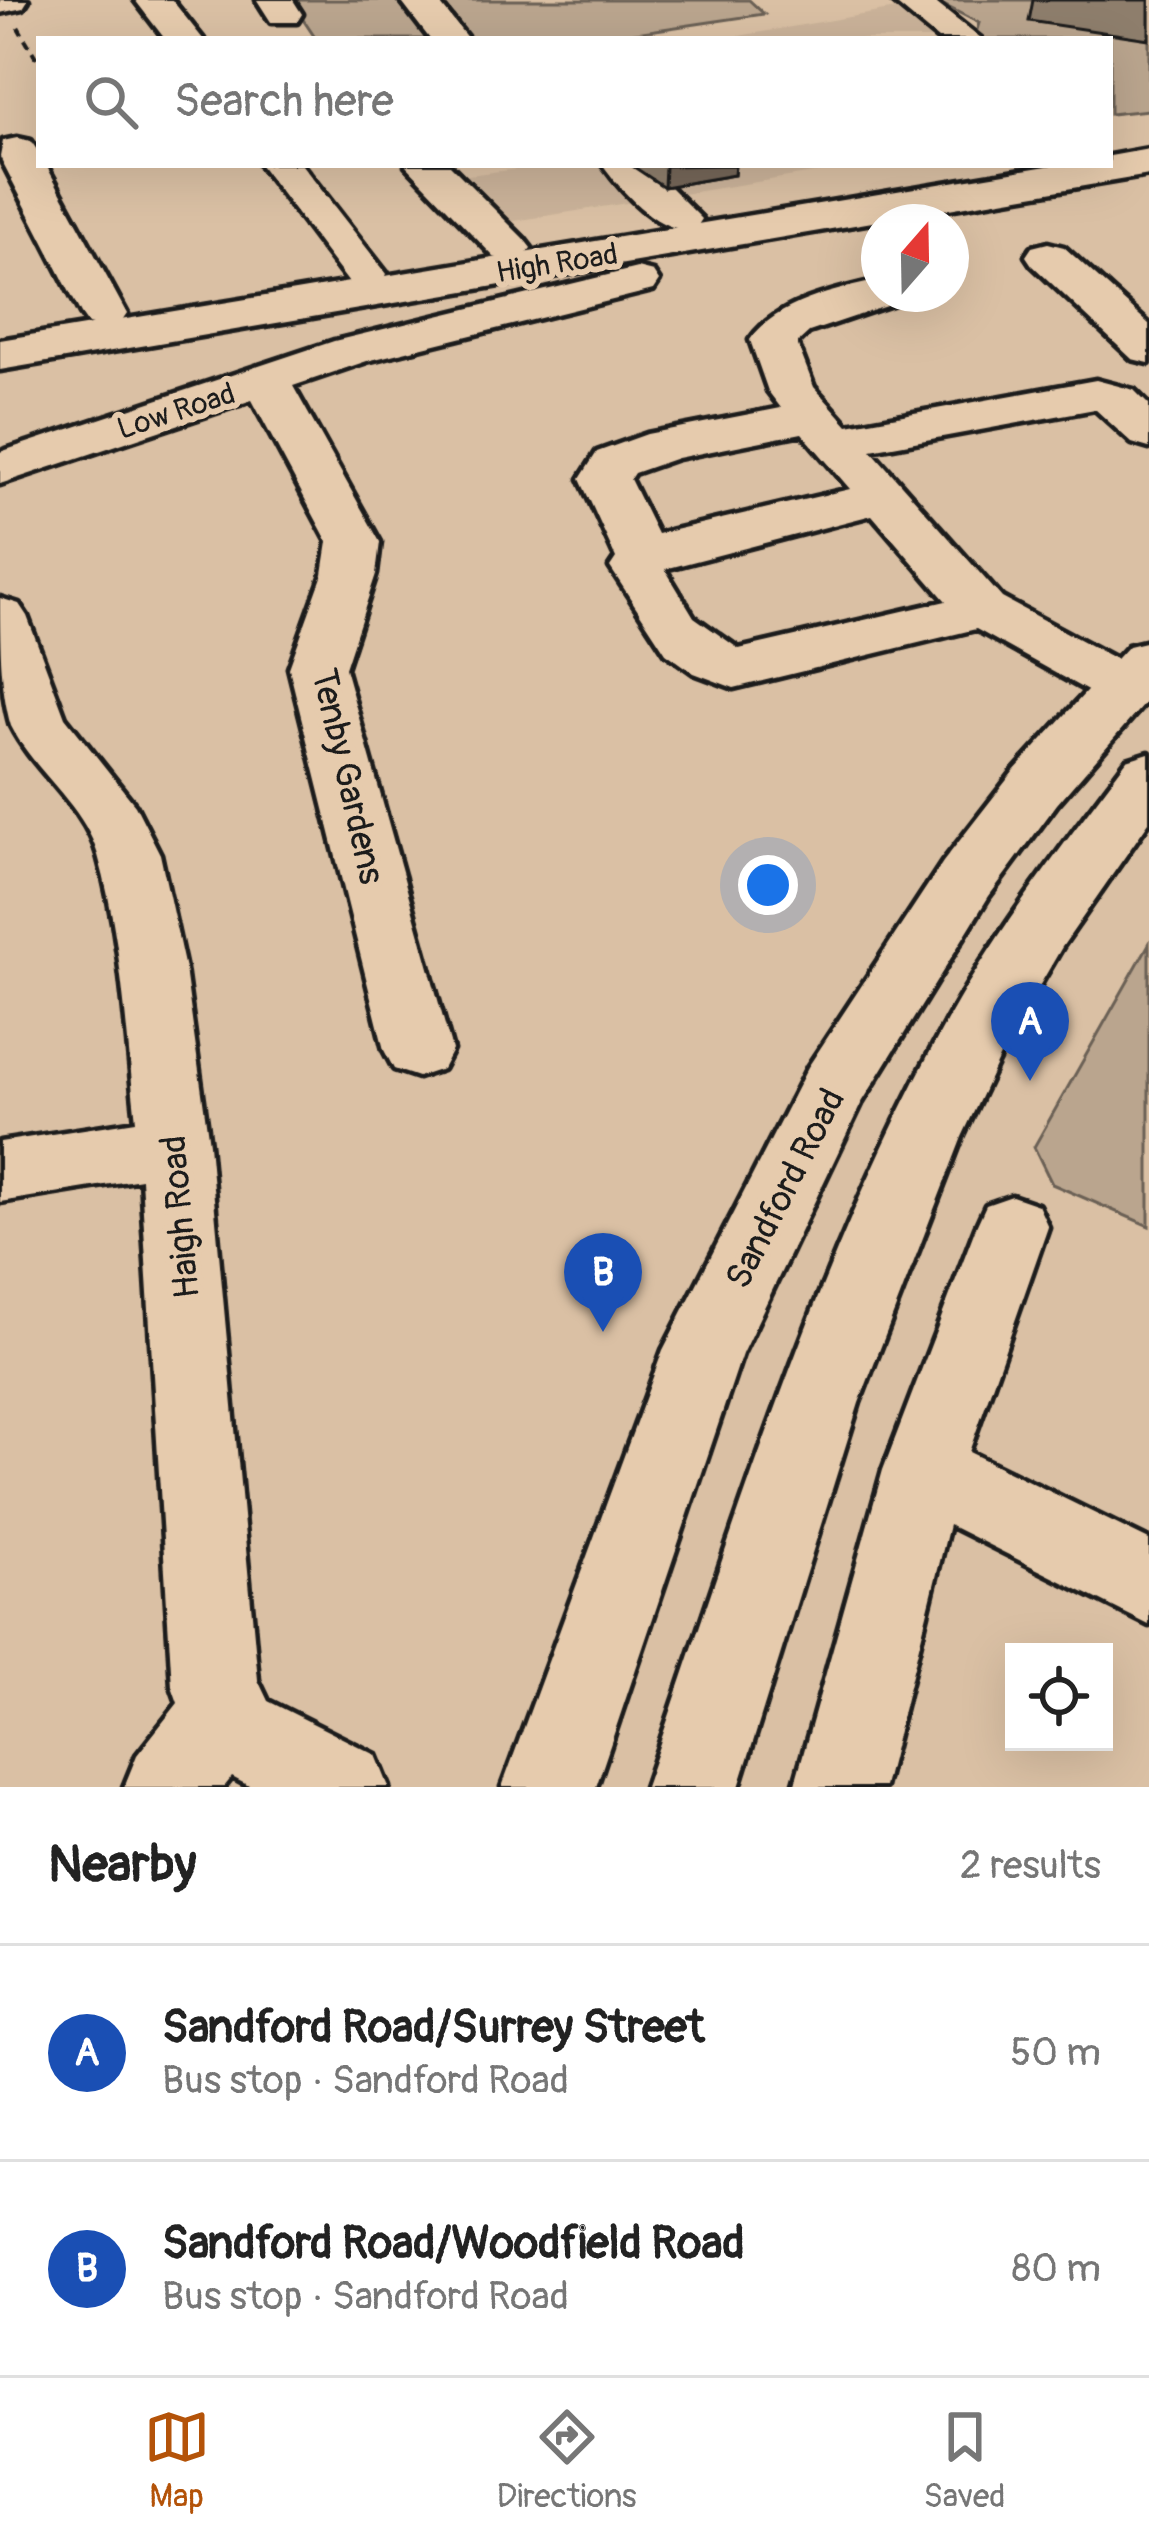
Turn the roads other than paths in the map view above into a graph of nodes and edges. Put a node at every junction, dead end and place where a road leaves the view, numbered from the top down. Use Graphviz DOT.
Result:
graph roads {
  1 [pos="10,0"];
  2 [pos="154,0"];
  3 [pos="418,0"];
  4 [pos="909,0"];
  5 [pos="0,2"];
  6 [pos="182,36"];
  7 [pos="447,36"];
  8 [pos="958,36"];
  9 [pos="17,150"];
  10 [pos="283,168"];
  11 [pos="431,168"];
  12 [pos="627,168"];
  13 [pos="960,168"];
  14 [pos="1030,168"];
  15 [pos="681,219"];
  16 [pos="509,248"];
  17 [pos="1048,256"];
  18 [pos="365,274"];
  19 [pos="637,281"];
  20 [pos="861,299"];
  21 [pos="104,314"];
  22 [pos="0,329"];
  23 [pos="1149,350"];
  24 [pos="0,355"];
  25 [pos="266,381"];
  26 [pos="814,416"];
  27 [pos="1149,433"];
  28 [pos="0,469"];
  29 [pos="886,496"];
  30 [pos="642,557"];
  31 [pos="983,610"];
  32 [pos="0,616"];
  33 [pos="1140,678"];
  34 [pos="1149,775"];
  35 [pos="418,1050"];
  36 [pos="174,1144"];
  37 [pos="0,1172"];
  38 [pos="1012,1227"];
  39 [pos="923,1469"];
  40 [pos="1149,1584"];
  41 [pos="227,1711"];
  42 [pos="169,1787"];
  43 [pos="344,1787"];
  44 [pos="549,1787"];
  45 [pos="692,1787"];
  46 [pos="839,1787"];
  1 -- 5 [label="street"];
  2 -- 6 [label="street"];
  3 -- 7 [label="street"];
  4 -- 8 [label="street"];
  9 -- 21 [label="street"];
  10 -- 18 [label="street"];
  11 -- 16 [label="street"];
  12 -- 15 [label="street"];
  13 -- 15 [label="main road, High Road"];
  14 -- 24 [label="main road, High Road"];
  15 -- 16 [label="main road, High Road"];
  16 -- 18 [label="main road, High Road"];
  17 -- 23 [label="street"];
  18 -- 21 [label="main road, High Road"];
  19 -- 25 [label="street, Low Road"];
  20 -- 26 [label="street"];
  21 -- 22 [label="main road, High Road"];
  25 -- 28 [label="street, Low Road"];
  25 -- 35 [label="street, Tenby Gardens"];
  26 -- 27 [label="street"];
  26 -- 29 [label="street"];
  26 -- 30 [label="street"];
  29 -- 30 [label="street"];
  29 -- 31 [label="street"];
  30 -- 31 [label="street"];
  31 -- 33 [label="street"];
  32 -- 36 [label="street, Haigh Road"];
  33 -- 44 [label="main road, Sandford Road"];
  34 -- 45 [label="main road"];
  36 -- 37 [label="street"];
  36 -- 41 [label="street, Haigh Road"];
  38 -- 39 [label="street"];
  39 -- 40 [label="street"];
  39 -- 46 [label="street"];
  41 -- 42 [label="street"];
  41 -- 43 [label="street"];
}
